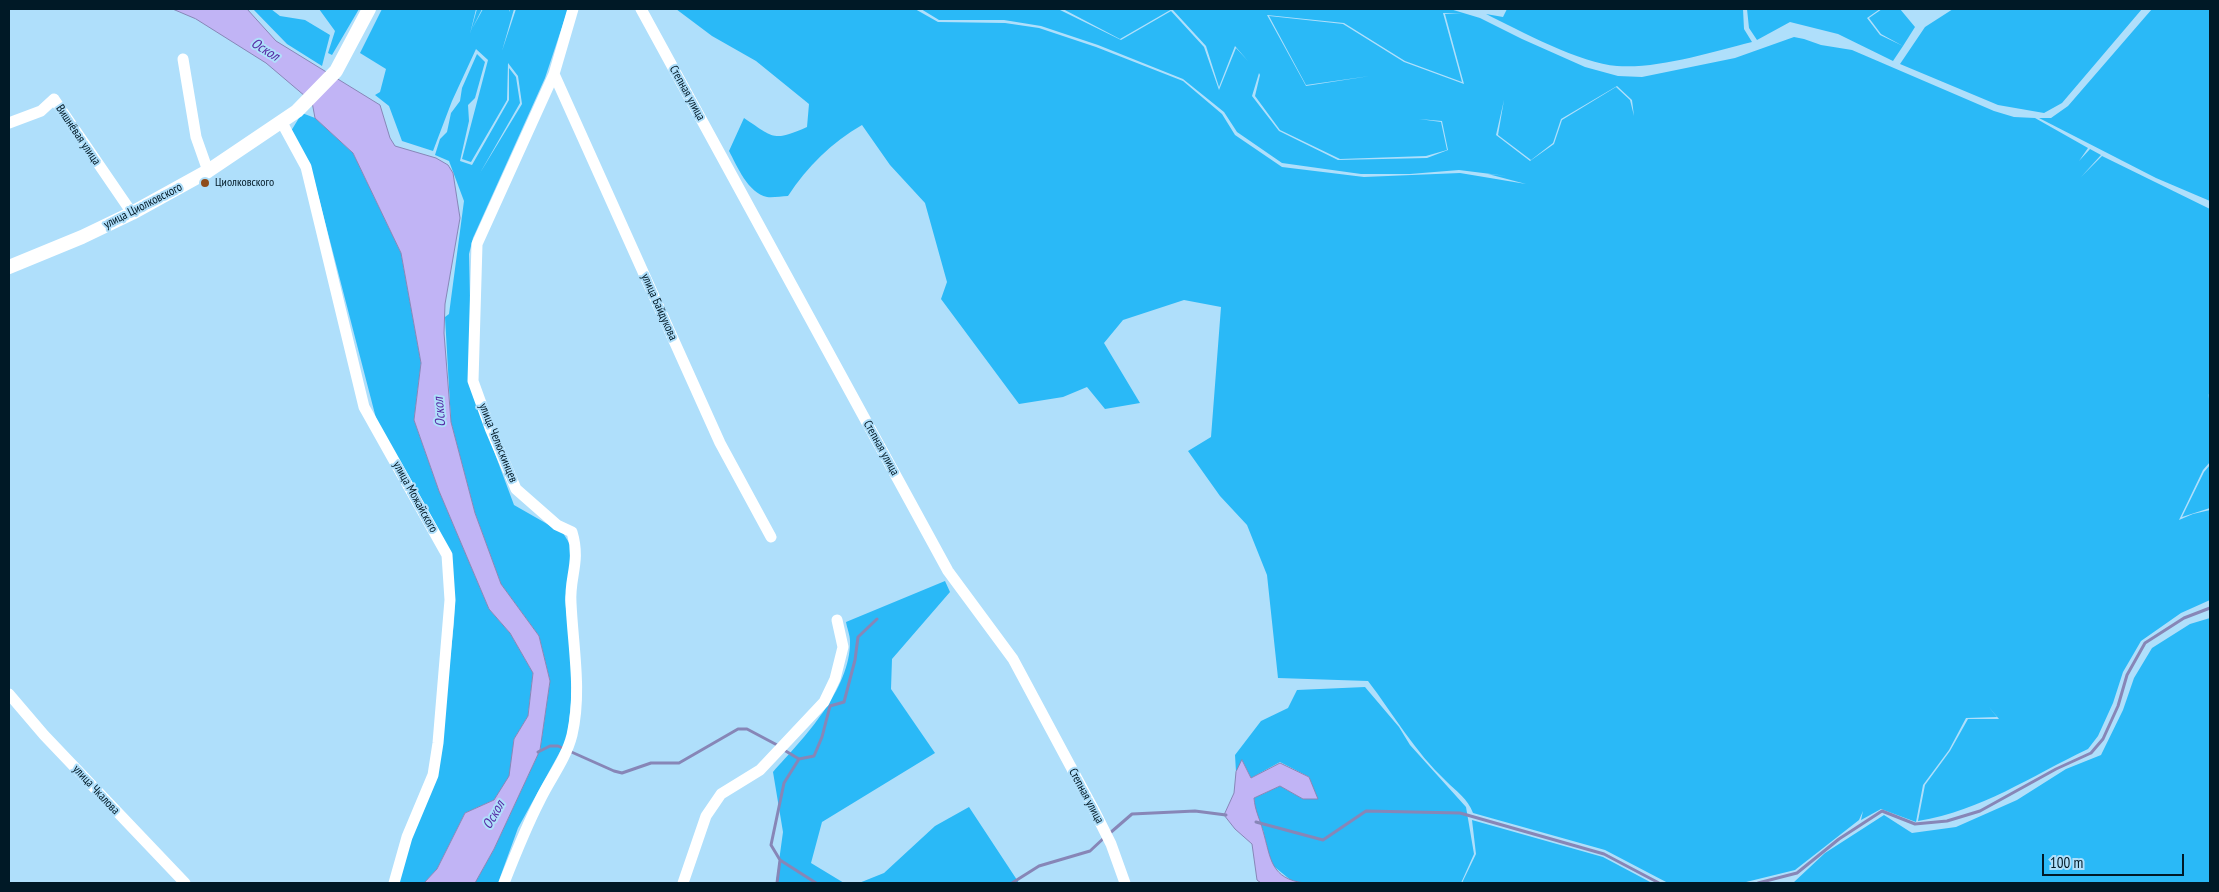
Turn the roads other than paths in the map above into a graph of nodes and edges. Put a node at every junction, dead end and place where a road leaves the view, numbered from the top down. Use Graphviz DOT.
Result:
graph roads {
  1 [pos="369,9"];
  2 [pos="573,9"];
  3 [pos="641,9"];
  4 [pos="183,59"];
  5 [pos="554,74"];
  6 [pos="9,122"];
  7 [pos="281,122"];
  8 [pos="208,171"];
  9 [pos="132,214"];
  10 [pos="9,266"];
  11 [pos="771,537"];
  12 [pos="837,620"];
  13 [pos="9,694"];
  14 [pos="185,883"];
  15 [pos="394,883"];
  16 [pos="504,883"];
  17 [pos="683,883"];
  18 [pos="1125,883"];
  1 -- 7 [label="main road, улица Циолковского"];
  2 -- 5 [label="street, улица Челюскинцев"];
  3 -- 18 [label="street, Степная улица"];
  4 -- 8 [label="street"];
  5 -- 11 [label="street, улица Байдукова"];
  5 -- 16 [label="street, улица Челюскинцев"];
  6 -- 9 [label="street, Вишнёвая улица"];
  7 -- 8 [label="main road, улица Циолковского"];
  7 -- 15 [label="street, улица Можайского"];
  8 -- 9 [label="main road, улица Циолковского"];
  9 -- 10 [label="main road, улица Циолковского"];
  12 -- 17 [label="street"];
  13 -- 14 [label="street, улица Чкалова"];
}
